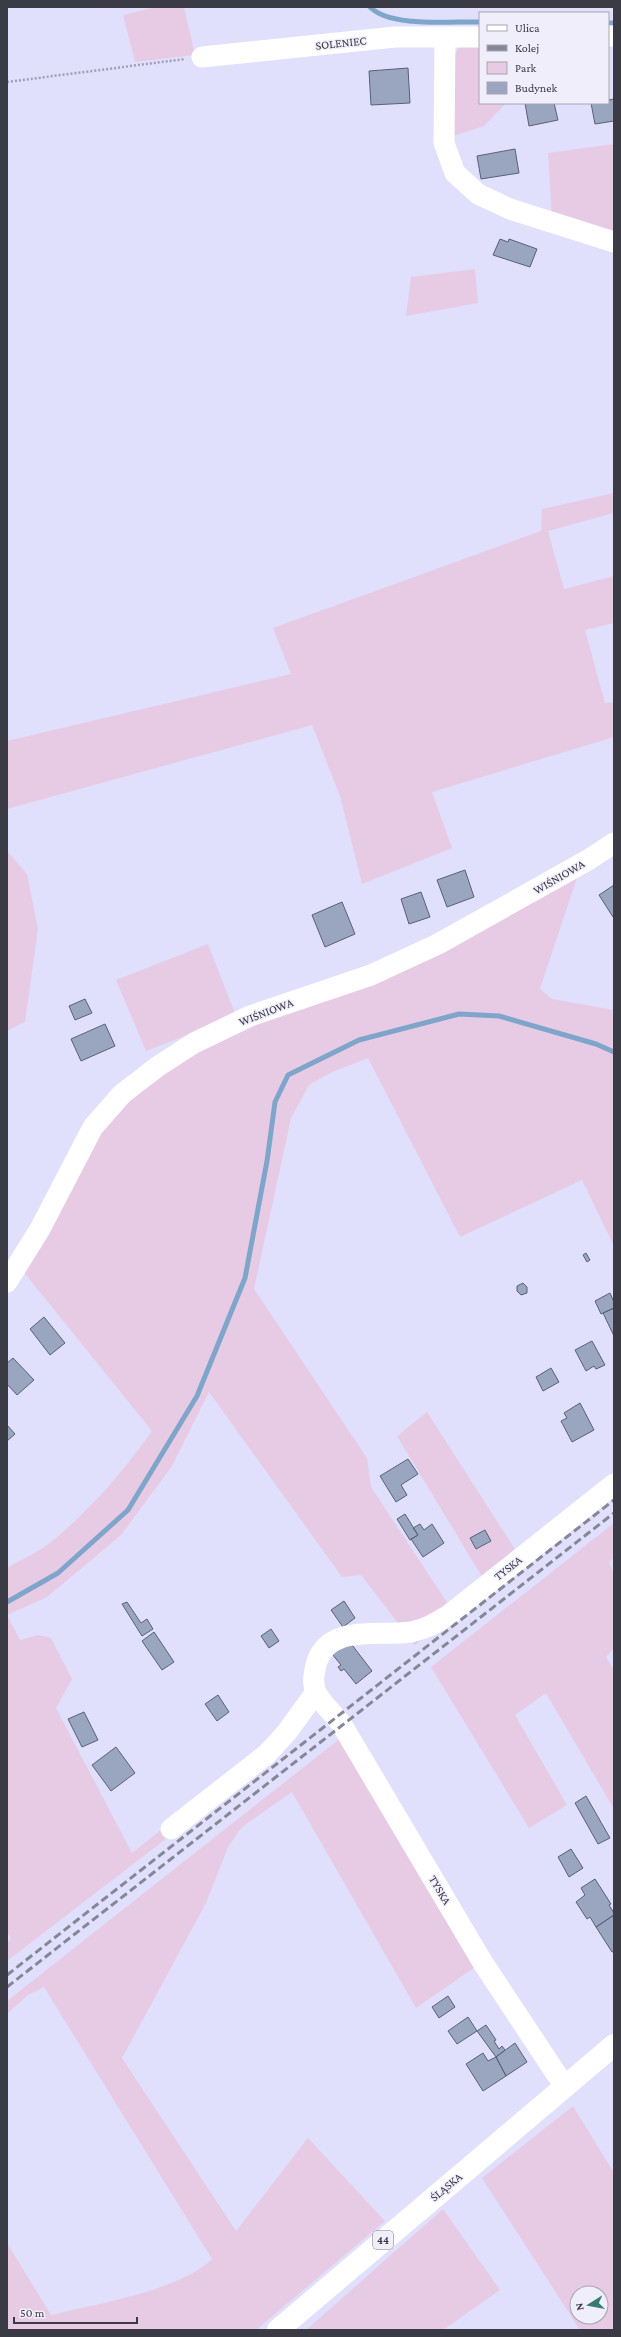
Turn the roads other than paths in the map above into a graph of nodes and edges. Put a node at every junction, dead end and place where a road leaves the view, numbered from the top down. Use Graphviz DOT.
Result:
graph roads {
  1 [pos="445,37"];
  2 [pos="479,37"];
  3 [pos="202,57"];
  4 [pos="614,242"];
  5 [pos="614,843"];
  6 [pos="7,1282"];
  7 [pos="614,1484"];
  8 [pos="316,1692"];
  9 [pos="170,1829"];
  10 [pos="614,2045"];
  11 [pos="565,2087"];
  12 [pos="278,2330"];
  1 -- 2 [label="street, SOLENIEC"];
  1 -- 3 [label="street, SOLENIEC"];
  1 -- 4 [label="street"];
  5 -- 6 [label="street, WIŚNIOWA"];
  7 -- 8 [label="street, TYSKA"];
  8 -- 9 [label="street"];
  8 -- 11 [label="street, TYSKA"];
  10 -- 11 [label="main road, ŚLĄSKA / 44"];
  11 -- 12 [label="main road, ŚLĄSKA / 44"];
}
